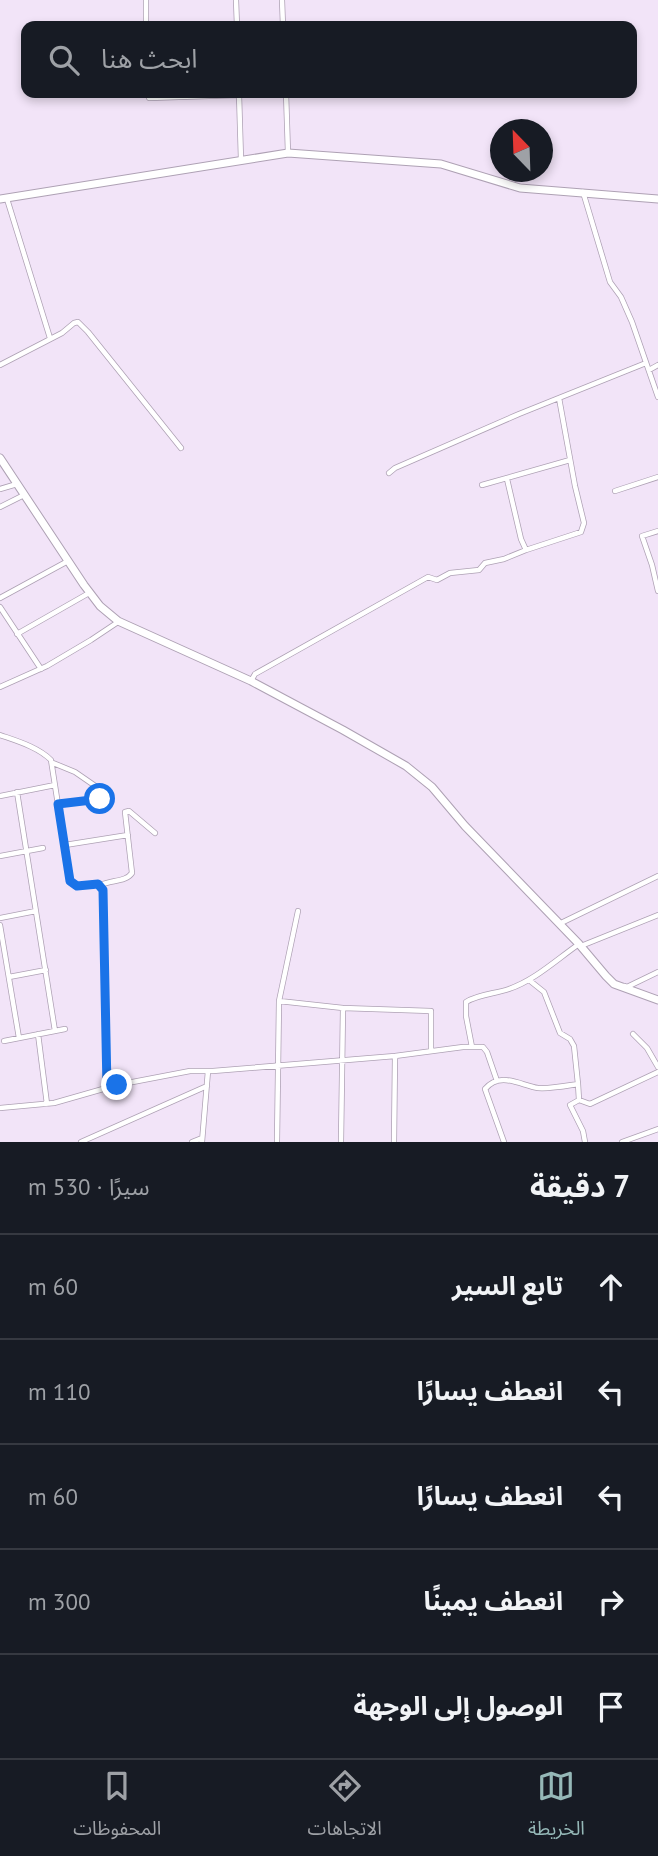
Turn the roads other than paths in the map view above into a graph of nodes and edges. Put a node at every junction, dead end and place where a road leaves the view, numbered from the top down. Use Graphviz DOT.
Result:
graph roads {
  1 [pos="146,0"];
  2 [pos="236,0"];
  3 [pos="282,0"];
  4 [pos="146,21"];
  5 [pos="237,21"];
  6 [pos="283,21"];
  7 [pos="239,98"];
  8 [pos="286,98"];
  9 [pos="288,153"];
  10 [pos="241,160"];
  11 [pos="583,192"];
  12 [pos="4,199"];
  13 [pos="658,199"];
  14 [pos="50,338"];
  15 [pos="646,363"];
  16 [pos="0,365"];
  17 [pos="658,365"];
  18 [pos="649,370"];
  19 [pos="658,397"];
  20 [pos="559,398"];
  21 [pos="181,448"];
  22 [pos="0,458"];
  23 [pos="570,460"];
  24 [pos="389,473"];
  25 [pos="658,477"];
  26 [pos="507,479"];
  27 [pos="17,484"];
  28 [pos="482,485"];
  29 [pos="0,489"];
  30 [pos="615,491"];
  31 [pos="24,495"];
  32 [pos="0,507"];
  33 [pos="658,531"];
  34 [pos="526,550"];
  35 [pos="68,561"];
  36 [pos="658,591"];
  37 [pos="90,593"];
  38 [pos="0,598"];
  39 [pos="0,607"];
  40 [pos="118,621"];
  41 [pos="17,634"];
  42 [pos="41,669"];
  43 [pos="251,681"];
  44 [pos="0,687"];
  45 [pos="0,735"];
  46 [pos="52,763"];
  47 [pos="55,785"];
  48 [pos="17,792"];
  49 [pos="0,796"];
  50 [pos="58,804"];
  51 [pos="155,833"];
  52 [pos="128,835"];
  53 [pos="65,845"];
  54 [pos="43,848"];
  55 [pos="27,851"];
  56 [pos="0,856"];
  57 [pos="658,876"];
  58 [pos="101,885"];
  59 [pos="36,911"];
  60 [pos="298,911"];
  61 [pos="658,915"];
  62 [pos="0,918"];
  63 [pos="559,924"];
  64 [pos="0,925"];
  65 [pos="580,945"];
  66 [pos="46,970"];
  67 [pos="658,972"];
  68 [pos="9,977"];
  69 [pos="529,981"];
  70 [pos="614,984"];
  71 [pos="658,1000"];
  72 [pos="279,1001"];
  73 [pos="344,1008"];
  74 [pos="65,1029"];
  75 [pos="55,1031"];
  76 [pos="38,1034"];
  77 [pos="633,1034"];
  78 [pos="19,1038"];
  79 [pos="4,1041"];
  80 [pos="472,1047"];
  81 [pos="431,1051"];
  82 [pos="395,1056"];
  83 [pos="342,1061"];
  84 [pos="277,1065"];
  85 [pos="658,1070"];
  86 [pos="208,1071"];
  87 [pos="497,1081"];
  88 [pos="578,1084"];
  89 [pos="207,1086"];
  90 [pos="107,1088"];
  91 [pos="579,1100"];
  92 [pos="47,1104"];
  93 [pos="0,1108"];
  94 [pos="658,1129"];
  95 [pos="202,1140"];
  96 [pos="80,1142"];
  97 [pos="192,1142"];
  98 [pos="277,1142"];
  99 [pos="341,1142"];
  100 [pos="394,1142"];
  101 [pos="504,1142"];
  102 [pos="585,1142"];
  103 [pos="622,1142"];
  1 -- 4 [label="street"];
  2 -- 5 [label="street"];
  3 -- 6 [label="street"];
  7 -- 10 [label="street"];
  8 -- 9 [label="street"];
  9 -- 10 [label="street"];
  9 -- 11 [label="street"];
  10 -- 12 [label="street"];
  11 -- 13 [label="street"];
  11 -- 15 [label="street"];
  12 -- 14 [label="street"];
  14 -- 16 [label="street"];
  14 -- 21 [label="street"];
  15 -- 18 [label="street"];
  15 -- 20 [label="street"];
  17 -- 18 [label="street"];
  18 -- 19 [label="street"];
  20 -- 23 [label="street"];
  20 -- 24 [label="street"];
  22 -- 27 [label="street"];
  23 -- 26 [label="street"];
  23 -- 34 [label="street"];
  25 -- 30 [label="street"];
  26 -- 28 [label="street"];
  26 -- 34 [label="street"];
  27 -- 29 [label="street"];
  27 -- 31 [label="street"];
  31 -- 32 [label="street"];
  31 -- 35 [label="street"];
  33 -- 36 [label="street"];
  34 -- 43 [label="street"];
  35 -- 37 [label="street"];
  35 -- 38 [label="street"];
  37 -- 40 [label="street"];
  37 -- 41 [label="street"];
  39 -- 41 [label="street"];
  40 -- 42 [label="street"];
  40 -- 43 [label="street"];
  41 -- 42 [label="street"];
  42 -- 44 [label="street"];
  43 -- 63 [label="street"];
  45 -- 46 [label="street"];
  46 -- 47 [label="street"];
  46 -- 50 [label="street"];
  47 -- 48 [label="street"];
  47 -- 50 [label="street"];
  48 -- 49 [label="street"];
  48 -- 55 [label="street"];
  50 -- 53 [label="street"];
  51 -- 52 [label="street"];
  52 -- 53 [label="street"];
  52 -- 58 [label="street"];
  53 -- 58 [label="street"];
  54 -- 55 [label="street"];
  55 -- 56 [label="street"];
  55 -- 59 [label="street"];
  57 -- 63 [label="street"];
  58 -- 90 [label="street"];
  59 -- 62 [label="street"];
  59 -- 66 [label="street"];
  60 -- 72 [label="street"];
  61 -- 65 [label="street"];
  63 -- 65 [label="street"];
  64 -- 68 [label="street"];
  65 -- 69 [label="street"];
  65 -- 70 [label="street"];
  66 -- 68 [label="street"];
  66 -- 75 [label="street"];
  67 -- 70 [label="street"];
  68 -- 78 [label="street"];
  69 -- 80 [label="street"];
  69 -- 88 [label="street"];
  70 -- 71 [label="street"];
  72 -- 73 [label="street"];
  72 -- 84 [label="street"];
  73 -- 81 [label="street"];
  73 -- 83 [label="street"];
  74 -- 75 [label="street"];
  75 -- 76 [label="street"];
  76 -- 78 [label="street"];
  76 -- 92 [label="street"];
  77 -- 85 [label="street"];
  78 -- 79 [label="street"];
  80 -- 81 [label="street"];
  80 -- 87 [label="street"];
  81 -- 82 [label="street"];
  82 -- 83 [label="street"];
  82 -- 100 [label="street"];
  83 -- 84 [label="street"];
  83 -- 99 [label="street"];
  84 -- 86 [label="street"];
  84 -- 98 [label="street"];
  85 -- 91 [label="street"];
  86 -- 89 [label="street"];
  86 -- 90 [label="street"];
  87 -- 88 [label="street"];
  87 -- 101 [label="street"];
  88 -- 91 [label="street"];
  89 -- 95 [label="street"];
  89 -- 96 [label="street"];
  90 -- 92 [label="street"];
  91 -- 102 [label="street"];
  92 -- 93 [label="street"];
  94 -- 103 [label="street"];
  95 -- 97 [label="street"];
}
